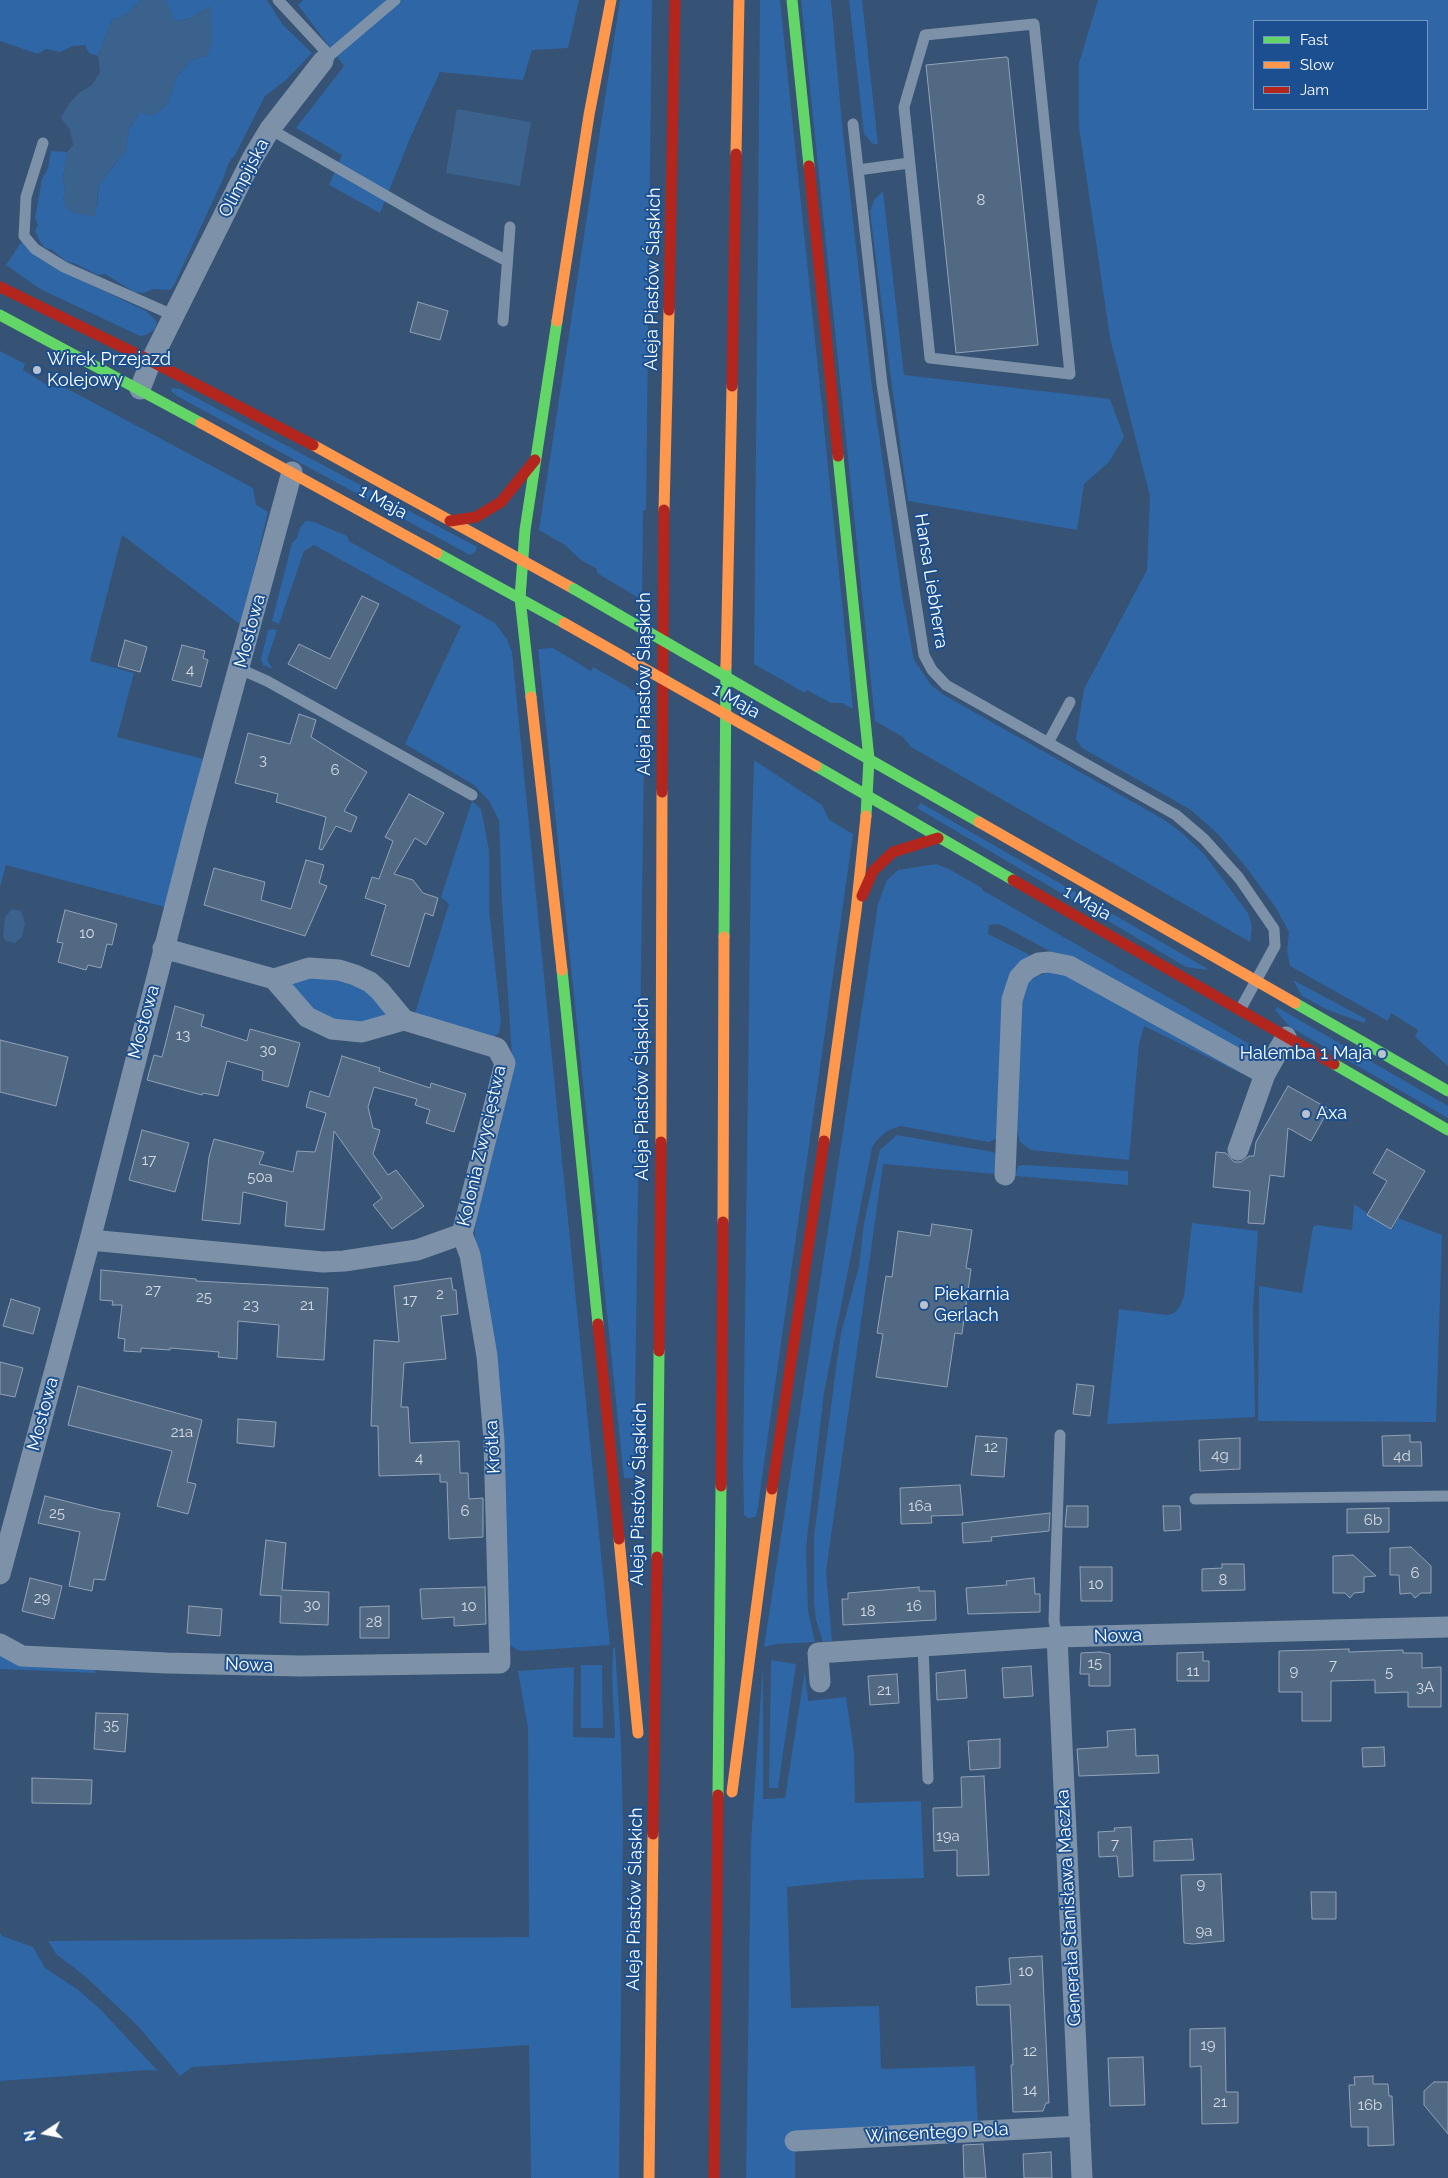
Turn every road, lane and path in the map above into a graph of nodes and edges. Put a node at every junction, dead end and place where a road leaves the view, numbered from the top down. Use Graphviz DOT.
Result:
graph roads {
  1 [pos="278,0"];
  2 [pos="395,0"];
  3 [pos="610,0"];
  4 [pos="675,0"];
  5 [pos="739,0"];
  6 [pos="792,0"];
  7 [pos="327,58"];
  8 [pos="853,124"];
  9 [pos="270,129"];
  10 [pos="42,144"];
  11 [pos="909,163"];
  12 [pos="858,170"];
  13 [pos="510,227"];
  14 [pos="507,261"];
  15 [pos="0,286"];
  16 [pos="0,315"];
  17 [pos="175,316"];
  18 [pos="503,321"];
  19 [pos="151,361"];
  20 [pos="140,389"];
  21 [pos="537,456"];
  22 [pos="292,472"];
  23 [pos="450,520"];
  24 [pos="522,559"];
  25 [pos="520,598"];
  26 [pos="240,669"];
  27 [pos="1070,702"];
  28 [pos="1048,743"];
  29 [pos="869,759"];
  30 [pos="472,795"];
  31 [pos="868,798"];
  32 [pos="938,838"];
  33 [pos="856,911"];
  34 [pos="163,948"];
  35 [pos="274,979"];
  36 [pos="1256,982"];
  37 [pos="1240,1010"];
  38 [pos="404,1020"];
  39 [pos="1286,1037"];
  40 [pos="1265,1074"];
  41 [pos="1448,1091"];
  42 [pos="1448,1130"];
  43 [pos="1238,1150"];
  44 [pos="1005,1175"];
  45 [pos="462,1234"];
  46 [pos="90,1240"];
  47 [pos="1060,1435"];
  48 [pos="1448,1496"];
  49 [pos="1196,1499"];
  50 [pos="0,1574"];
  51 [pos="1448,1627"];
  52 [pos="1057,1637"];
  53 [pos="0,1644"];
  54 [pos="924,1646"];
  55 [pos="500,1663"];
  56 [pos="820,1682"];
  57 [pos="639,1746"];
  58 [pos="928,1779"];
  59 [pos="642,1785"];
  60 [pos="716,1908"];
  61 [pos="652,1914"];
  62 [pos="1080,2126"];
  63 [pos="795,2141"];
  64 [pos="649,2178"];
  65 [pos="714,2178"];
  66 [pos="1082,2178"];
  1 -- 7 [label="lane"];
  2 -- 7 [label="lane, Olimpijska"];
  3 -- 21 [label="main road"];
  4 -- 61 [label="main road, Aleja Piastów Śląskich"];
  5 -- 60 [label="main road"];
  6 -- 29 [label="main road"];
  7 -- 9 [label="street, Olimpijska"];
  8 -- 12 [label="lane, Hansa Liebherra"];
  9 -- 14 [label="lane"];
  9 -- 17 [label="street, Olimpijska"];
  10 -- 17 [label="lane"];
  11 -- 11 [label="lane"];
  11 -- 12 [label="lane"];
  12 -- 28 [label="lane, Hansa Liebherra"];
  13 -- 14 [label="lane"];
  14 -- 18 [label="lane"];
  15 -- 19 [label="main road, 1 Maja"];
  16 -- 20 [label="main road, 1 Maja"];
  17 -- 19 [label="street, Olimpijska"];
  19 -- 20 [label="street, Olimpijska"];
  19 -- 23 [label="main road, 1 Maja"];
  20 -- 22 [label="main road, 1 Maja"];
  21 -- 23 [label="main road"];
  21 -- 24 [label="main road"];
  22 -- 25 [label="main road, 1 Maja"];
  22 -- 26 [label="street, Mostowa"];
  23 -- 24 [label="main road, 1 Maja"];
  24 -- 25 [label="main road"];
  24 -- 29 [label="main road, 1 Maja, bridge"];
  25 -- 31 [label="main road, 1 Maja, bridge"];
  25 -- 57 [label="main road"];
  26 -- 30 [label="lane"];
  26 -- 34 [label="street, Mostowa"];
  27 -- 28 [label="lane"];
  28 -- 36 [label="lane, Hansa Liebherra"];
  29 -- 31 [label="main road"];
  29 -- 36 [label="main road, 1 Maja"];
  31 -- 32 [label="main road, 1 Maja"];
  31 -- 33 [label="main road"];
  32 -- 33 [label="main road"];
  32 -- 37 [label="main road, 1 Maja"];
  33 -- 60 [label="main road"];
  34 -- 35 [label="street"];
  34 -- 46 [label="street, Mostowa"];
  35 -- 38 [label="street"];
  35 -- 38 [label="street"];
  36 -- 37 [label="lane, Hansa Liebherra"];
  36 -- 41 [label="main road, 1 Maja"];
  37 -- 39 [label="main road, 1 Maja"];
  38 -- 45 [label="street, Kolonia Zwycięstwa"];
  39 -- 40 [label="street"];
  39 -- 42 [label="main road, 1 Maja"];
  40 -- 43 [label="street"];
  40 -- 44 [label="street"];
  45 -- 46 [label="street, Kolonia Zwycięstwa"];
  45 -- 55 [label="street, Krótka"];
  46 -- 50 [label="street, Mostowa"];
  47 -- 52 [label="lane"];
  48 -- 49 [label="lane"];
  51 -- 52 [label="street, Nowa"];
  52 -- 54 [label="street, Nowa"];
  52 -- 62 [label="street, Generała Stanisława Maczka"];
  53 -- 55 [label="street, Nowa"];
  54 -- 56 [label="street, Nowa"];
  54 -- 58 [label="lane"];
  59 -- 61 [label="main road"];
  60 -- 65 [label="main road"];
  61 -- 64 [label="main road, Aleja Piastów Śląskich"];
  62 -- 63 [label="street, Wincentego Pola"];
  62 -- 66 [label="street, Generała Stanisława Maczka"];
}
